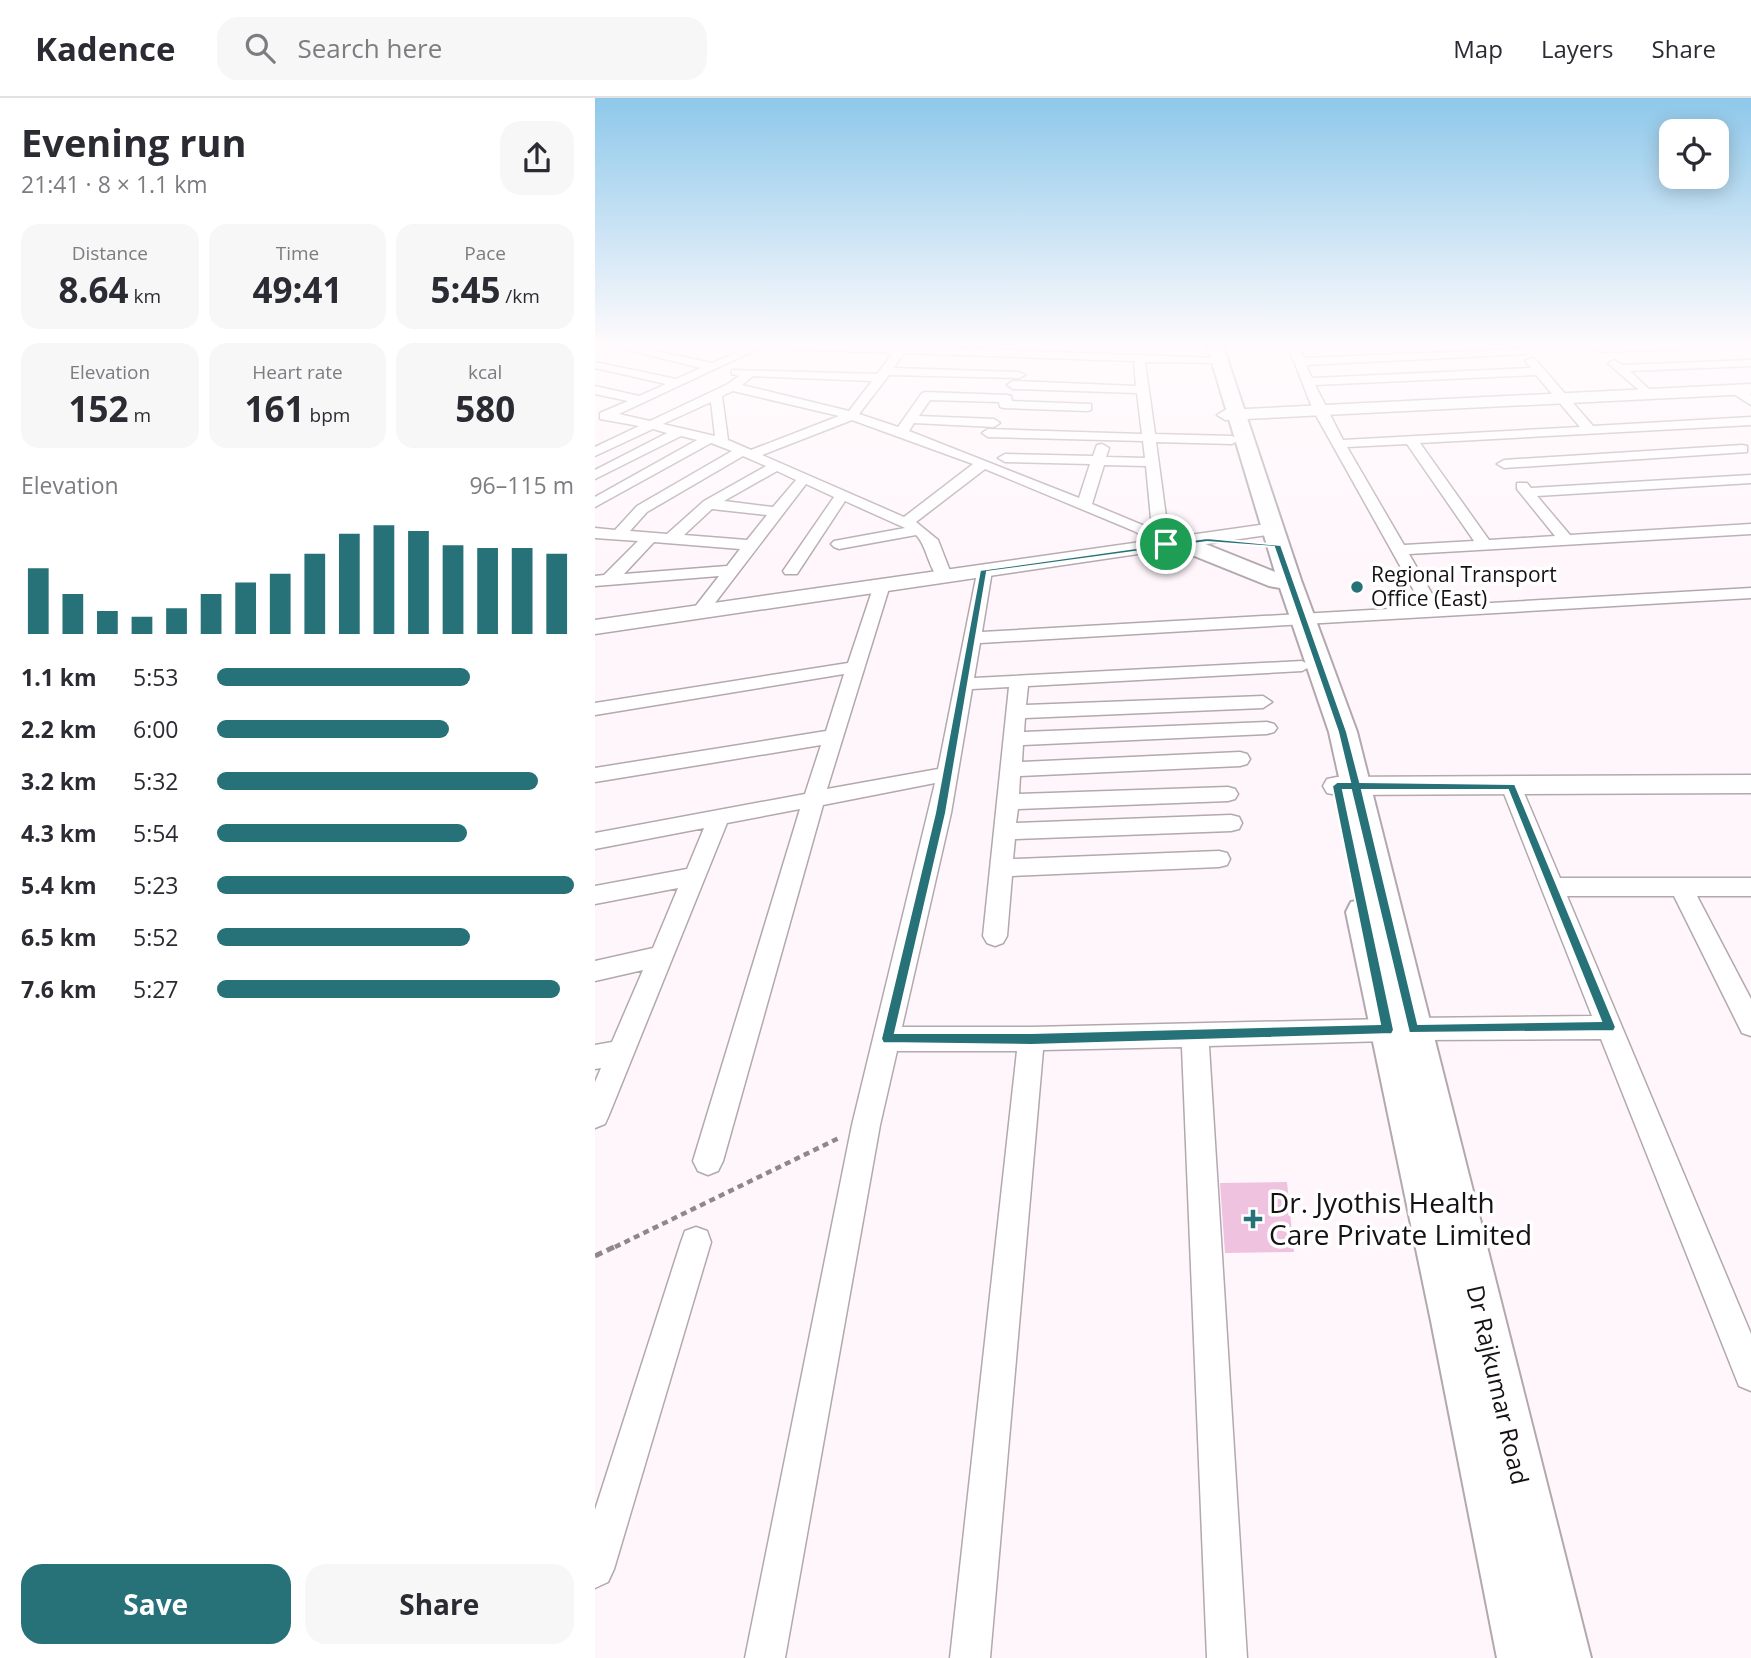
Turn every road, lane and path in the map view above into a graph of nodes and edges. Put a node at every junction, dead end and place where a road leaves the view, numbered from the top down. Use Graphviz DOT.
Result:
graph roads {
  1 [pos="611,419"];
  2 [pos="668,419"];
  3 [pos="716,419"];
  4 [pos="844,419"];
  5 [pos="859,419"];
  6 [pos="910,419"];
  7 [pos="996,419"];
  8 [pos="1082,419"];
  9 [pos="1146,419"];
  10 [pos="1230,419"];
  11 [pos="1262,419"];
  12 [pos="1323,419"];
  13 [pos="1581,419"];
  14 [pos="1033,420"];
  15 [pos="1751,421"];
  16 [pos="1081,422"];
  17 [pos="1231,423"];
  18 [pos="1712,423"];
  19 [pos="654,426"];
  20 [pos="1590,430"];
  21 [pos="678,432"];
  22 [pos="900,434"];
  23 [pos="1058,436"];
  24 [pos="1481,436"];
  25 [pos="1105,438"];
  26 [pos="1148,439"];
  27 [pos="1411,440"];
  28 [pos="716,441"];
  29 [pos="1338,444"];
  30 [pos="983,446"];
  31 [pos="595,452"];
  32 [pos="746,453"];
  33 [pos="1747,454"];
  34 [pos="1005,458"];
  35 [pos="1050,460"];
  36 [pos="1099,461"];
  37 [pos="1154,462"];
  38 [pos="1504,464"];
  39 [pos="776,466"];
  40 [pos="595,475"];
  41 [pos="804,478"];
  42 [pos="1751,479"];
  43 [pos="1040,485"];
  44 [pos="1527,492"];
  45 [pos="842,495"];
  46 [pos="595,503"];
  47 [pos="709,504"];
  48 [pos="1084,506"];
  49 [pos="595,508"];
  50 [pos="639,512"];
  51 [pos="776,512"];
  52 [pos="912,526"];
  53 [pos="1751,529"];
  54 [pos="603,536"];
  55 [pos="650,537"];
  56 [pos="1268,537"];
  57 [pos="671,539"];
  58 [pos="1566,540"];
  59 [pos="1169,542"];
  60 [pos="839,544"];
  61 [pos="749,545"];
  62 [pos="1485,545"];
  63 [pos="1399,550"];
  64 [pos="731,570"];
  65 [pos="984,570"];
  66 [pos="791,571"];
  67 [pos="944,576"];
  68 [pos="602,581"];
  69 [pos="1283,581"];
  70 [pos="882,585"];
  71 [pos="1751,593"];
  72 [pos="1434,611"];
  73 [pos="699,612"];
  74 [pos="1296,619"];
  75 [pos="595,627"];
  76 [pos="972,638"];
  77 [pos="1302,666"];
  78 [pos="856,667"];
  79 [pos="1019,681"];
  80 [pos="963,684"];
  81 [pos="1263,702"];
  82 [pos="595,709"];
  83 [pos="1016,712"];
  84 [pos="1267,728"];
  85 [pos="835,736"];
  86 [pos="1014,739"];
  87 [pos="1240,759"];
  88 [pos="1011,769"];
  89 [pos="947,774"];
  90 [pos="595,775"];
  91 [pos="1751,785"];
  92 [pos="1346,786"];
  93 [pos="1511,786"];
  94 [pos="1228,794"];
  95 [pos="814,799"];
  96 [pos="1007,802"];
  97 [pos="719,818"];
  98 [pos="1231,823"];
  99 [pos="1005,831"];
  100 [pos="595,841"];
  101 [pos="1219,859"];
  102 [pos="1001,868"];
  103 [pos="694,876"];
  104 [pos="1553,887"];
  105 [pos="1751,887"];
  106 [pos="1682,889"];
  107 [pos="595,895"];
  108 [pos="995,936"];
  109 [pos="661,956"];
  110 [pos="595,971"];
  111 [pos="1751,1025"];
  112 [pos="1610,1027"];
  113 [pos="1400,1030"];
  114 [pos="1195,1035"];
  115 [pos="887,1039"];
  116 [pos="1031,1039"];
  117 [pos="621,1052"];
  118 [pos="595,1057"];
  119 [pos="595,1115"];
  120 [pos="866,1125"];
  121 [pos="708,1161"];
  122 [pos="696,1242"];
  123 [pos="595,1256"];
  124 [pos="1751,1374"];
  125 [pos="595,1569"];
  126 [pos="765,1658"];
  127 [pos="969,1658"];
  128 [pos="1227,1658"];
  129 [pos="1526,1658"];
  130 [pos="1562,1658"];
  1 -- 19 [label="street"];
  2 -- 19 [label="street"];
  3 -- 28 [label="street"];
  4 -- 32 [label="street"];
  5 -- 22 [label="street"];
  6 -- 22 [label="street"];
  6 -- 30 [label="street"];
  7 -- 30 [label="street"];
  8 -- 16 [label="street"];
  9 -- 26 [label="street"];
  10 -- 17 [label="main road, Dr Rajkumar Road"];
  11 -- 17 [label="street"];
  12 -- 29 [label="street"];
  13 -- 20 [label="street"];
  14 -- 16 [label="street"];
  14 -- 23 [label="street"];
  14 -- 30 [label="street"];
  15 -- 18 [label="street"];
  16 -- 23 [label="street"];
  16 -- 25 [label="street"];
  17 -- 26 [label="street"];
  17 -- 56 [label="main road, Dr Rajkumar Road"];
  18 -- 20 [label="street"];
  18 -- 33 [label="street"];
  19 -- 21 [label="street"];
  19 -- 31 [label="street"];
  20 -- 24 [label="street"];
  21 -- 28 [label="street"];
  21 -- 40 [label="street"];
  22 -- 30 [label="street"];
  23 -- 35 [label="street"];
  24 -- 27 [label="street"];
  24 -- 38 [label="street"];
  25 -- 26 [label="street"];
  25 -- 36 [label="street"];
  26 -- 37 [label="street"];
  27 -- 29 [label="street"];
  27 -- 62 [label="street"];
  28 -- 32 [label="street"];
  28 -- 46 [label="street"];
  29 -- 63 [label="street"];
  30 -- 43 [label="street"];
  30 -- 52 [label="street"];
  32 -- 39 [label="street"];
  32 -- 50 [label="street"];
  33 -- 38 [label="street"];
  34 -- 35 [label="street"];
  35 -- 36 [label="street"];
  35 -- 43 [label="street"];
  36 -- 37 [label="street"];
  36 -- 48 [label="street"];
  37 -- 59 [label="street"];
  38 -- 44 [label="street"];
  39 -- 41 [label="street"];
  39 -- 47 [label="street"];
  41 -- 45 [label="street"];
  41 -- 51 [label="street"];
  42 -- 44 [label="street"];
  43 -- 48 [label="street"];
  44 -- 58 [label="street"];
  45 -- 52 [label="street"];
  45 -- 66 [label="street"];
  47 -- 51 [label="street"];
  47 -- 57 [label="street"];
  48 -- 59 [label="street"];
  49 -- 50 [label="street"];
  50 -- 54 [label="street"];
  51 -- 61 [label="street"];
  52 -- 60 [label="street"];
  52 -- 67 [label="street"];
  53 -- 58 [label="street"];
  54 -- 55 [label="street"];
  55 -- 57 [label="street"];
  55 -- 68 [label="street"];
  56 -- 59 [label="street"];
  56 -- 69 [label="main road, Dr Rajkumar Road"];
  57 -- 61 [label="street"];
  58 -- 62 [label="street"];
  59 -- 65 [label="street"];
  59 -- 69 [label="main road"];
  61 -- 64 [label="street"];
  62 -- 63 [label="street"];
  63 -- 72 [label="street"];
  64 -- 68 [label="street"];
  64 -- 73 [label="street"];
  65 -- 67 [label="street"];
  65 -- 76 [label="street"];
  67 -- 70 [label="street"];
  69 -- 74 [label="main road, Dr Rajkumar Road"];
  70 -- 73 [label="street"];
  70 -- 78 [label="street"];
  71 -- 72 [label="street"];
  72 -- 74 [label="street"];
  73 -- 75 [label="street"];
  74 -- 76 [label="street"];
  74 -- 77 [label="main road, Dr Rajkumar Road"];
  74 -- 92 [label="main road, Dr Rajkumar Road"];
  76 -- 80 [label="street"];
  77 -- 79 [label="street"];
  77 -- 92 [label="main road, Dr Rajkumar Road"];
  78 -- 82 [label="street"];
  78 -- 85 [label="street"];
  79 -- 80 [label="street"];
  79 -- 83 [label="street"];
  80 -- 89 [label="street"];
  81 -- 83 [label="street"];
  83 -- 86 [label="street"];
  84 -- 86 [label="street"];
  85 -- 90 [label="street"];
  85 -- 95 [label="street"];
  86 -- 88 [label="street"];
  87 -- 88 [label="street"];
  88 -- 96 [label="street"];
  89 -- 95 [label="street"];
  89 -- 115 [label="street"];
  91 -- 93 [label="street"];
  92 -- 93 [label="street"];
  92 -- 113 [label="main road, Dr Rajkumar Road"];
  93 -- 104 [label="street"];
  94 -- 96 [label="street"];
  95 -- 97 [label="street"];
  95 -- 121 [label="street"];
  96 -- 99 [label="street"];
  97 -- 100 [label="street"];
  97 -- 103 [label="street"];
  98 -- 99 [label="street"];
  99 -- 102 [label="street"];
  101 -- 102 [label="street"];
  102 -- 108 [label="street"];
  103 -- 107 [label="street"];
  103 -- 109 [label="street"];
  104 -- 106 [label="street"];
  104 -- 112 [label="street"];
  105 -- 106 [label="street"];
  106 -- 111 [label="street"];
  109 -- 110 [label="street"];
  109 -- 117 [label="street"];
  112 -- 113 [label="street"];
  112 -- 124 [label="street"];
  113 -- 114 [label="street"];
  113 -- 129 [label="main road, Dr Rajkumar Road"];
  113 -- 130 [label="main road, Dr Rajkumar Road"];
  114 -- 116 [label="street"];
  114 -- 128 [label="street"];
  115 -- 116 [label="street"];
  115 -- 120 [label="street"];
  116 -- 127 [label="street"];
  117 -- 118 [label="street"];
  117 -- 119 [label="street"];
  120 -- 123 [label="path"];
  120 -- 126 [label="street"];
  122 -- 125 [label="street"];
}
